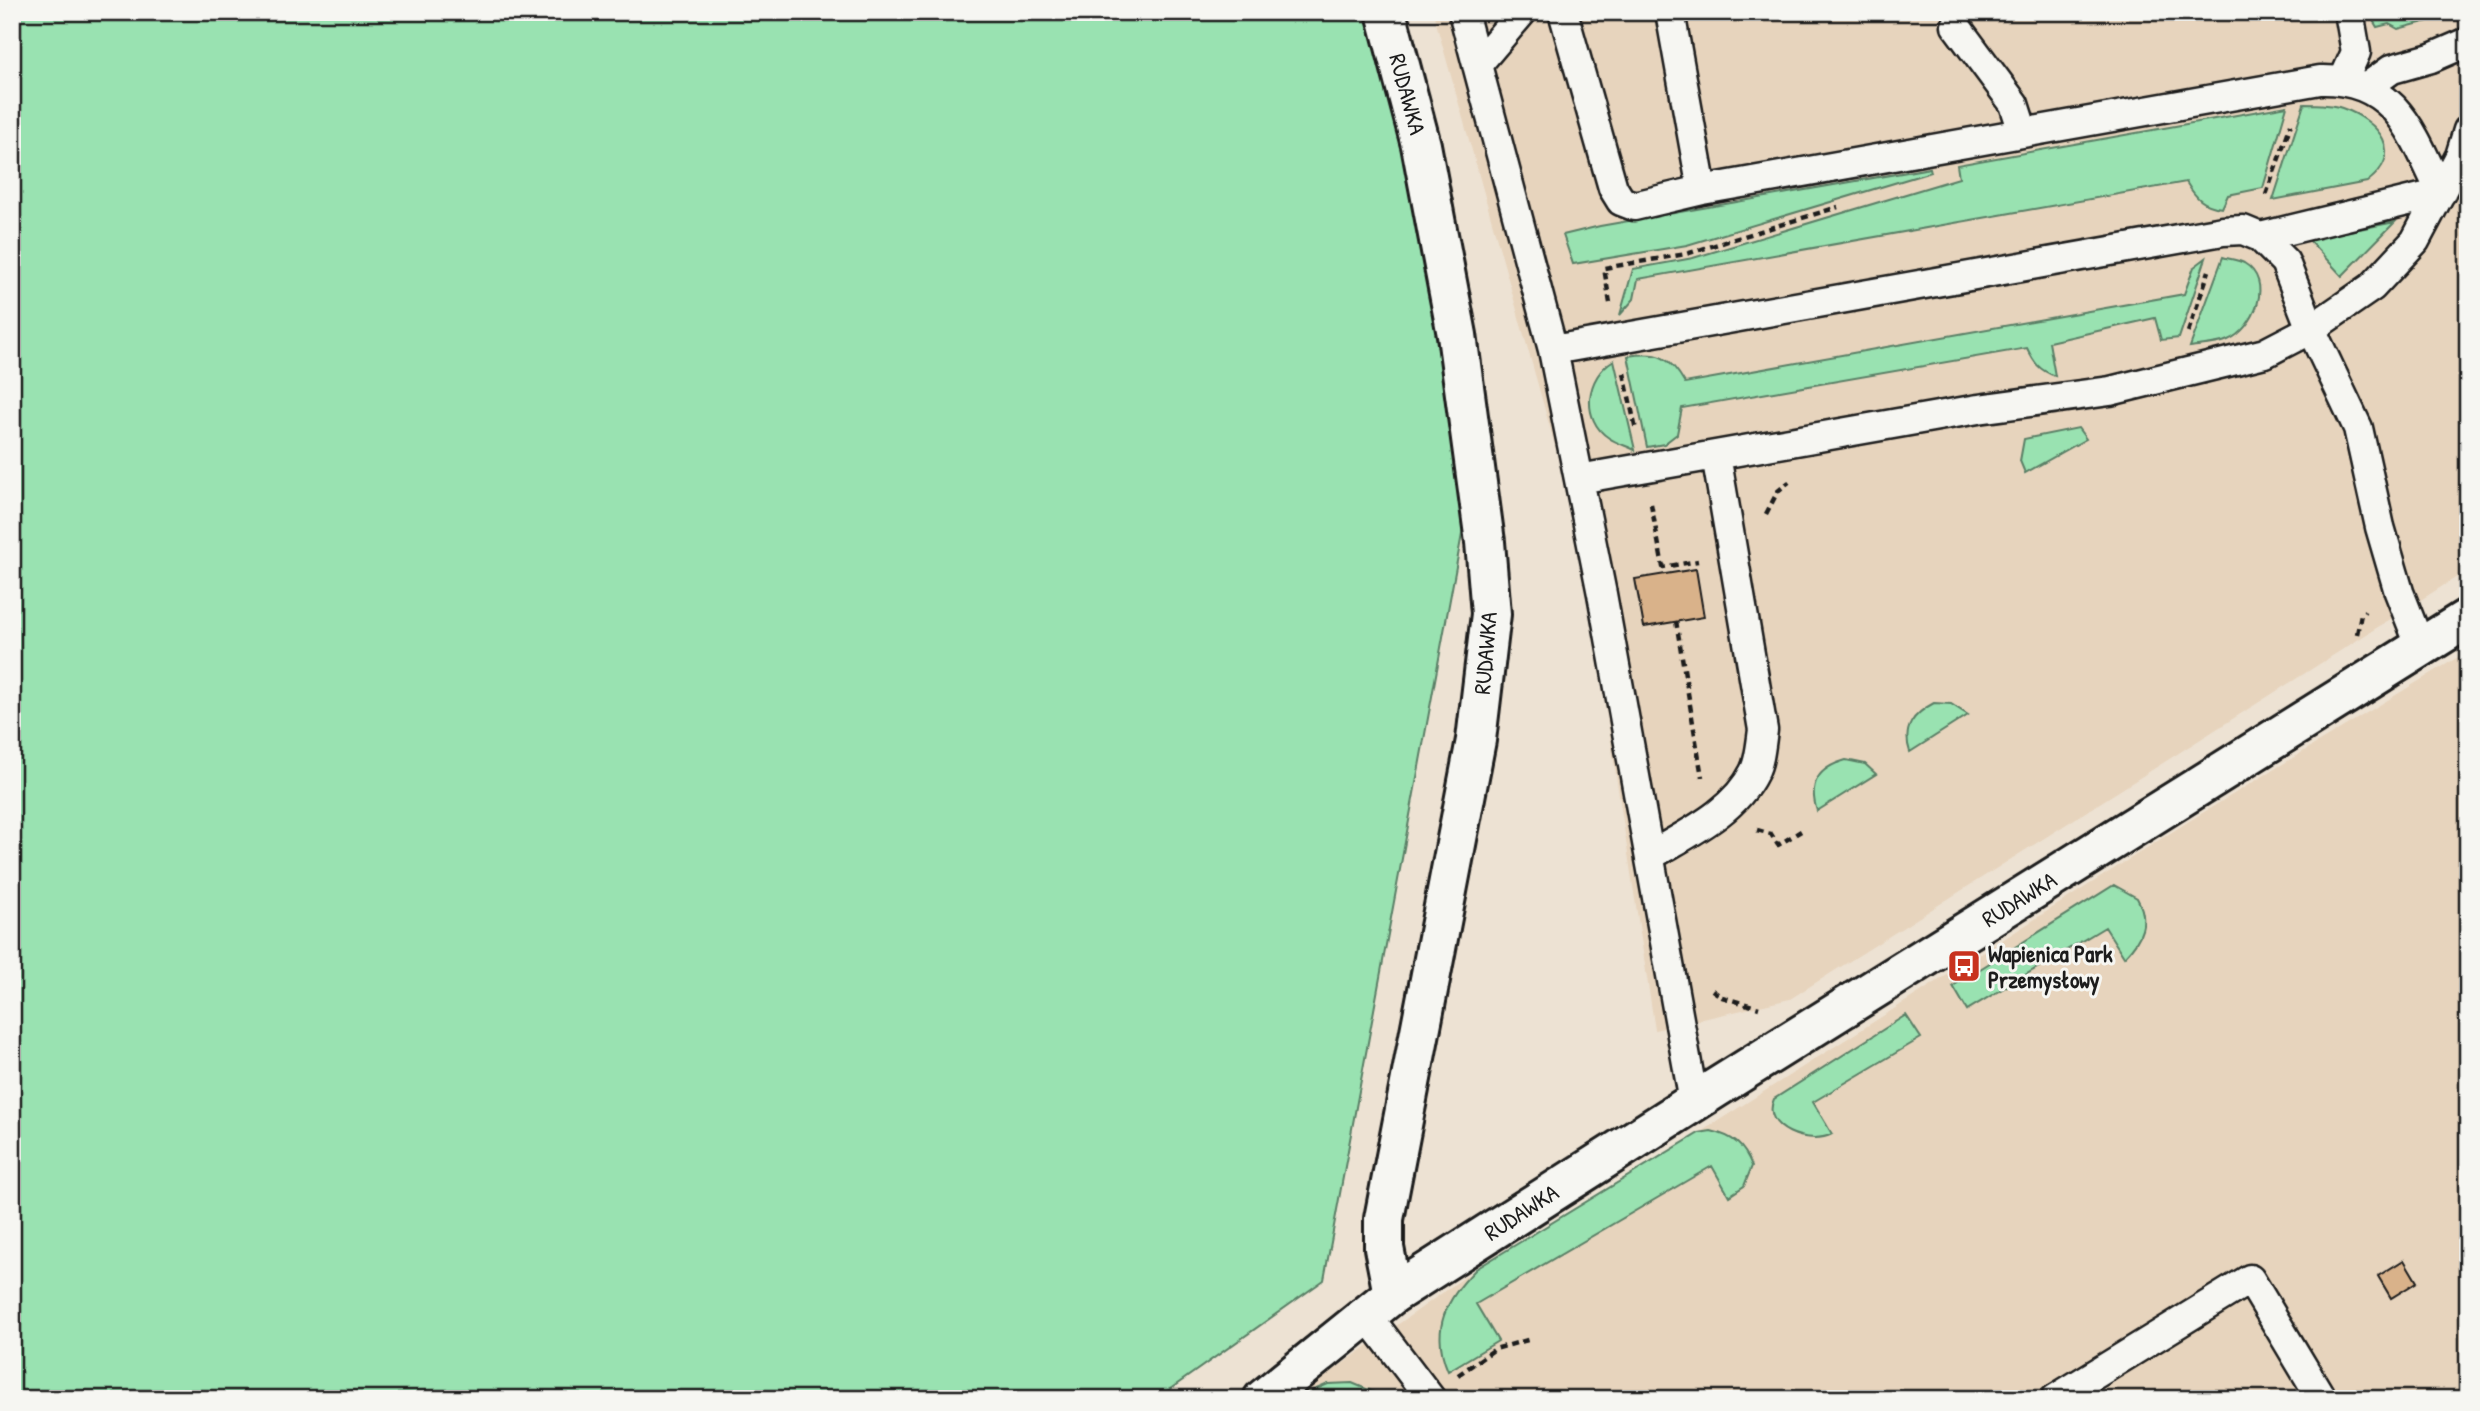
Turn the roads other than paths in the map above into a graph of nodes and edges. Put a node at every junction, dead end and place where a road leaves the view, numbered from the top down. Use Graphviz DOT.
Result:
graph roads {
  1 [pos="1387,12"];
  2 [pos="1463,12"];
  3 [pos="1522,12"];
  4 [pos="1563,12"];
  5 [pos="1670,12"];
  6 [pos="2350,12"];
  7 [pos="1956,26"];
  8 [pos="2468,41"];
  9 [pos="1477,65"];
  10 [pos="2356,83"];
  11 [pos="2468,130"];
  12 [pos="2023,132"];
  13 [pos="1702,190"];
  14 [pos="2441,193"];
  15 [pos="2260,237"];
  16 [pos="2311,329"];
  17 [pos="1553,350"];
  18 [pos="1716,455"];
  19 [pos="1579,479"];
  20 [pos="2468,618"];
  21 [pos="2421,648"];
  22 [pos="1650,856"];
  23 [pos="1694,1102"];
  24 [pos="1380,1304"];
  25 [pos="1431,1397"];
  26 [pos="1263,1399"];
  27 [pos="2055,1399"];
  28 [pos="2322,1399"];
  1 -- 24 [label="street, RUDAWKA"];
  2 -- 9 [label="lane"];
  3 -- 9 [label="lane"];
  4 -- 13 [label="lane"];
  5 -- 13 [label="lane"];
  6 -- 10 [label="lane"];
  7 -- 12 [label="lane"];
  8 -- 10 [label="lane"];
  9 -- 17 [label="lane"];
  10 -- 12 [label="lane"];
  10 -- 14 [label="lane"];
  11 -- 14 [label="lane"];
  12 -- 13 [label="lane"];
  14 -- 15 [label="lane"];
  14 -- 16 [label="lane"];
  15 -- 16 [label="lane"];
  15 -- 17 [label="lane"];
  16 -- 18 [label="lane"];
  16 -- 21 [label="lane"];
  17 -- 19 [label="lane"];
  18 -- 19 [label="lane"];
  18 -- 22 [label="lane"];
  19 -- 22 [label="lane"];
  20 -- 21 [label="street, RUDAWKA"];
  21 -- 23 [label="street, RUDAWKA"];
  22 -- 23 [label="lane"];
  23 -- 24 [label="street, RUDAWKA"];
  24 -- 25 [label="lane"];
  24 -- 26 [label="street, RUDAWKA"];
  27 -- 28 [label="lane"];
}
